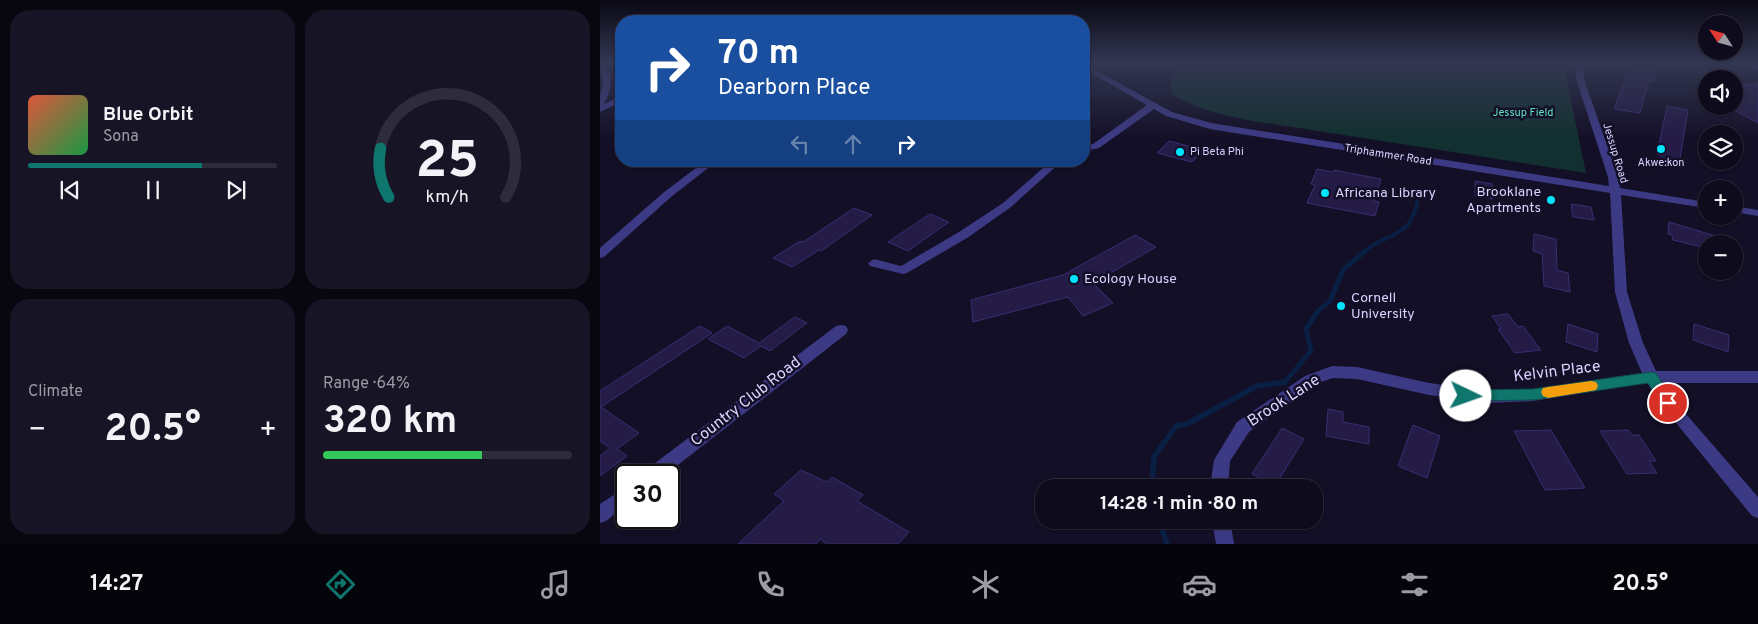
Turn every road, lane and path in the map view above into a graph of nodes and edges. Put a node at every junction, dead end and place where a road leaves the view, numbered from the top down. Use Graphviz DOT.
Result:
graph roads {
  1 [pos="606,88"];
  2 [pos="1122,88"];
  3 [pos="1583,88"];
  4 [pos="615,91"];
  5 [pos="605,92"];
  6 [pos="600,102"];
  7 [pos="615,102"];
  8 [pos="1152,106"];
  9 [pos="600,110"];
  10 [pos="1090,147"];
  11 [pos="704,167"];
  12 [pos="1050,167"];
  13 [pos="1615,191"];
  14 [pos="1698,204"];
  15 [pos="1743,211"];
  16 [pos="1758,213"];
  17 [pos="600,254"];
  18 [pos="874,263"];
  19 [pos="841,330"];
  20 [pos="1332,372"];
  21 [pos="1651,377"];
  22 [pos="1758,377"];
  23 [pos="666,464"];
  24 [pos="1219,479"];
  25 [pos="615,503"];
  26 [pos="1758,510"];
  27 [pos="600,515"];
  28 [pos="1223,529"];
  29 [pos="1225,544"];
  1 -- 5 [label="street"];
  2 -- 8 [label="street, Triphammer Road"];
  3 -- 13 [label="street, Jessup Road"];
  4 -- 5 [label="street"];
  5 -- 6 [label="street"];
  7 -- 9 [label="street"];
  8 -- 10 [label="street"];
  8 -- 13 [label="street, Triphammer Road"];
  11 -- 17 [label="street"];
  12 -- 18 [label="street"];
  13 -- 14 [label="street, Triphammer Road"];
  13 -- 21 [label="street, Jessup Road"];
  15 -- 16 [label="street"];
  19 -- 23 [label="street, Country Club Road"];
  20 -- 21 [label="street, Kelvin Place"];
  20 -- 24 [label="street, Brook Lane"];
  21 -- 22 [label="street, Kelvin Place"];
  21 -- 26 [label="street, Jessup Road"];
  25 -- 27 [label="street"];
  28 -- 29 [label="street"];
}
